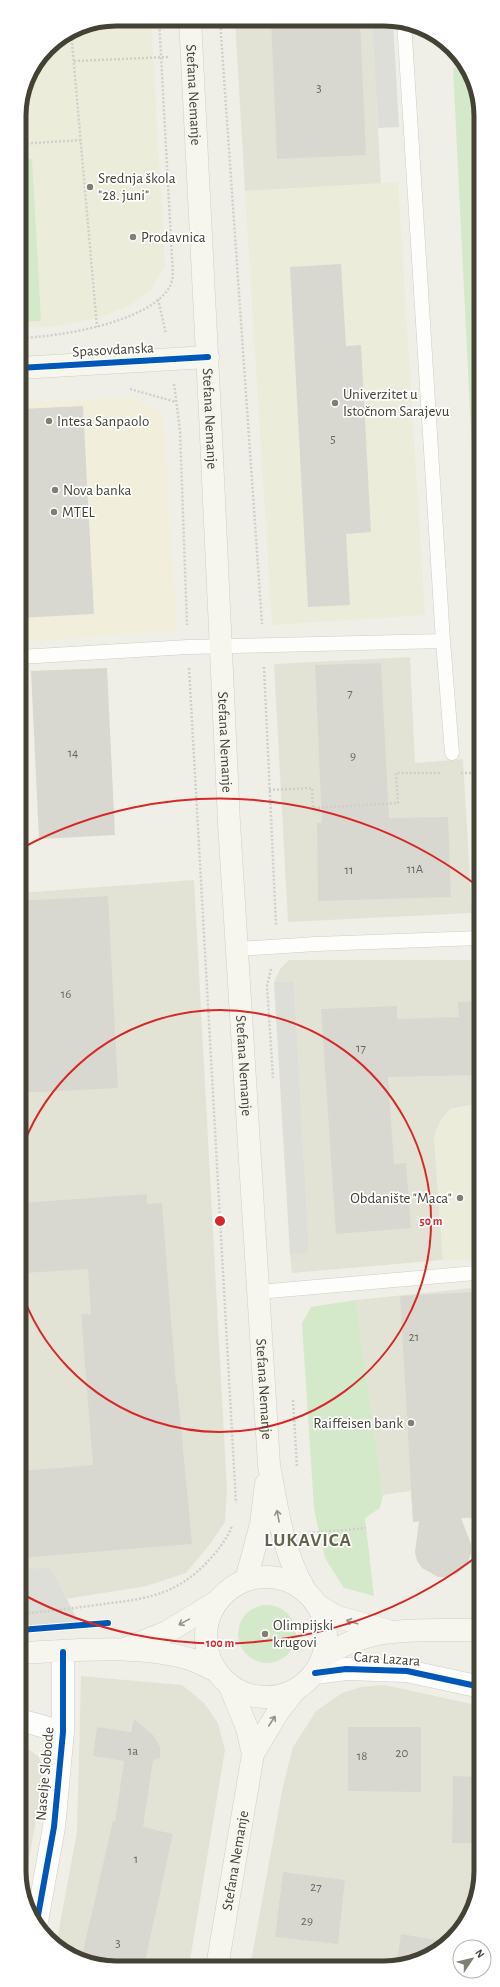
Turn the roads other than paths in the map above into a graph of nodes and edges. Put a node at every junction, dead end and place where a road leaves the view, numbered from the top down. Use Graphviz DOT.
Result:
graph roads {
  1 [pos="190,26"];
  2 [pos="404,29"];
  3 [pos="208,357"];
  4 [pos="26,368"];
  5 [pos="443,641"];
  6 [pos="221,646"];
  7 [pos="26,657"];
  8 [pos="452,753"];
  9 [pos="474,938"];
  10 [pos="237,949"];
  11 [pos="474,1273"];
  12 [pos="258,1292"];
  13 [pos="268,1465"];
  14 [pos="246,1580"];
  15 [pos="311,1598"];
  16 [pos="218,1601"];
  17 [pos="474,1630"];
  18 [pos="389,1631"];
  19 [pos="122,1650"];
  20 [pos="63,1652"];
  21 [pos="26,1653"];
  22 [pos="319,1665"];
  23 [pos="222,1677"];
  24 [pos="474,1685"];
  25 [pos="295,1690"];
  26 [pos="26,1722"];
  27 [pos="63,1732"];
  28 [pos="253,1754"];
  29 [pos="38,1916"];
  30 [pos="218,1961"];
  1 -- 3 [label="main road, Stefana Nemanje"];
  2 -- 5 [label="lane"];
  3 -- 4 [label="main road, Spasovdanska"];
  3 -- 6 [label="main road, Stefana Nemanje"];
  5 -- 6 [label="lane"];
  5 -- 8 [label="lane"];
  6 -- 7 [label="lane"];
  6 -- 10 [label="main road, Stefana Nemanje"];
  9 -- 10 [label="lane"];
  10 -- 12 [label="main road, Stefana Nemanje"];
  11 -- 12 [label="lane"];
  12 -- 13 [label="main road, Stefana Nemanje"];
  13 -- 14 [label="main road, Stefana Nemanje"];
  15 -- 13 [label="main road, Stefana Nemanje, one-way"];
  14 -- 15 [label="main road"];
  14 -- 16 [label="main road"];
  18 -- 15 [label="main road, Cara Lazara, one-way"];
  15 -- 22 [label="main road"];
  16 -- 19 [label="main road, one-way"];
  16 -- 23 [label="main road"];
  17 -- 18 [label="main road, Cara Lazara"];
  18 -- 22 [label="main road, Cara Lazara"];
  19 -- 20 [label="main road"];
  19 -- 23 [label="main road"];
  20 -- 21 [label="main road"];
  20 -- 27 [label="street, Naselje Slobode"];
  22 -- 24 [label="street, Cara Lazara"];
  22 -- 25 [label="main road"];
  23 -- 25 [label="main road"];
  23 -- 28 [label="main road, Stefana Nemanje"];
  28 -- 25 [label="main road, Stefana Nemanje, one-way"];
  26 -- 27 [label="street, Naselje Slobode"];
  27 -- 29 [label="street, Naselje Slobode"];
  28 -- 30 [label="main road, Stefana Nemanje"];
}
